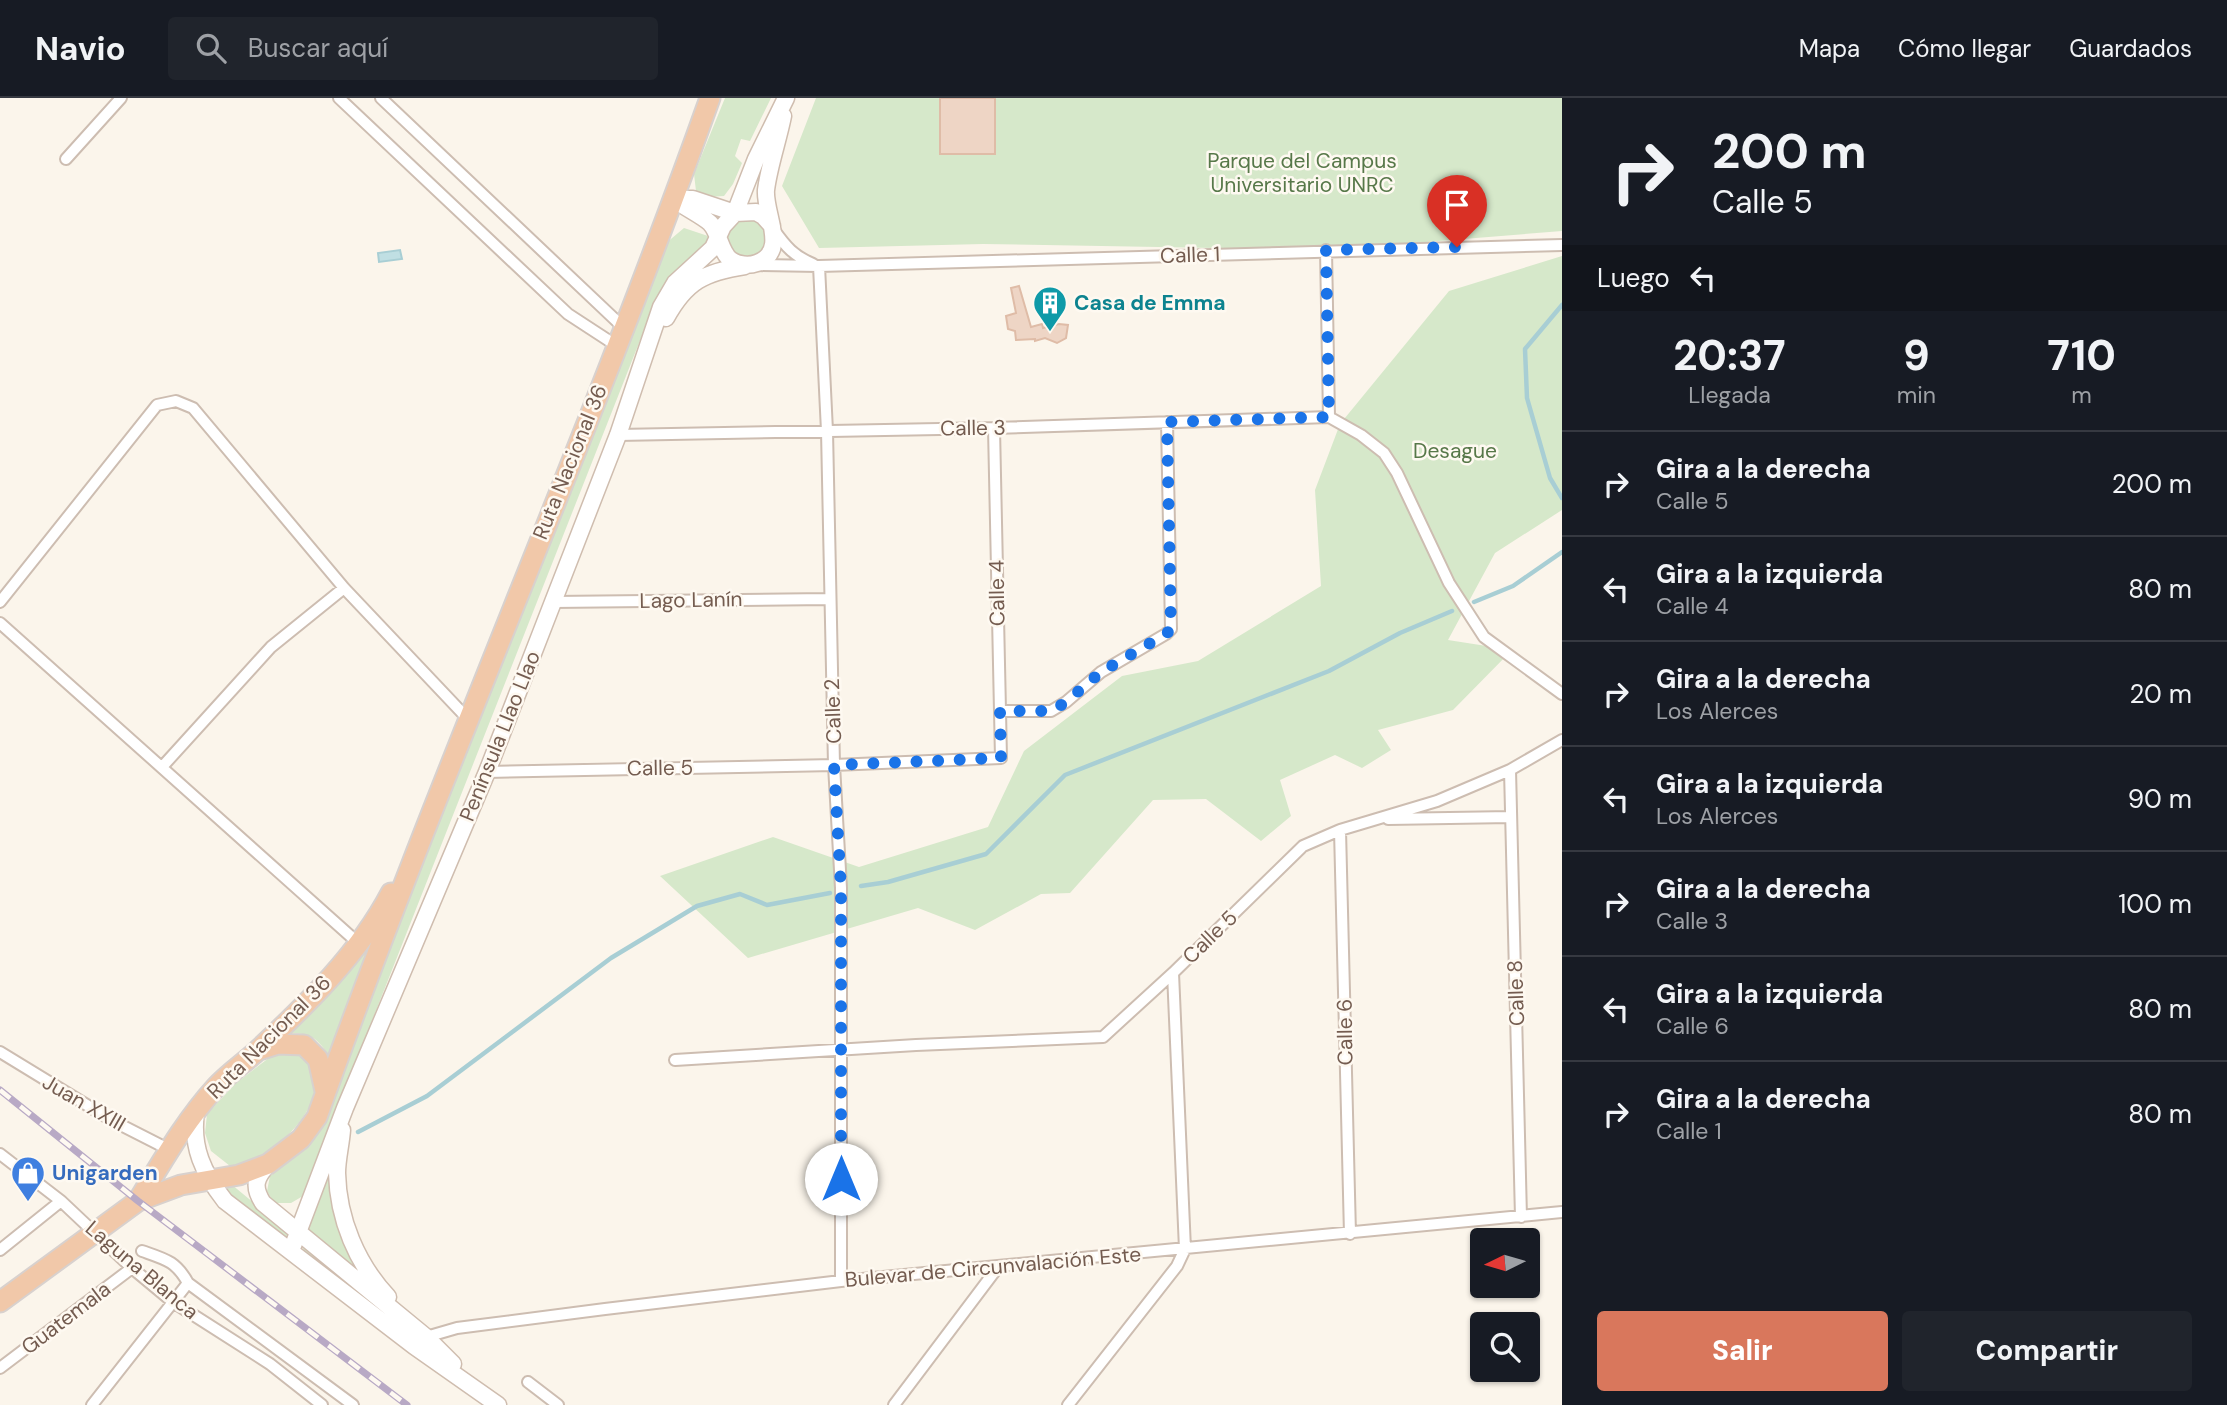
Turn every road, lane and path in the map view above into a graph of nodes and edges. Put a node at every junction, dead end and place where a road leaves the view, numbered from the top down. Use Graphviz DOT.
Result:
graph roads {
  1 [pos="121,98"];
  2 [pos="339,98"];
  3 [pos="381,98"];
  4 [pos="710,98"];
  5 [pos="786,98"];
  6 [pos="66,159"];
  7 [pos="674,199"];
  8 [pos="735,213"];
  9 [pos="772,227"];
  10 [pos="719,237"];
  11 [pos="1562,244"];
  12 [pos="1326,250"];
  13 [pos="751,265"];
  14 [pos="819,267"];
  15 [pos="620,337"];
  16 [pos="644,360"];
  17 [pos="1329,417"];
  18 [pos="1167,422"];
  19 [pos="994,428"];
  20 [pos="827,431"];
  21 [pos="618,435"];
  22 [pos="344,588"];
  23 [pos="829,599"];
  24 [pos="553,602"];
  25 [pos="0,603"];
  26 [pos="0,623"];
  27 [pos="1562,694"];
  28 [pos="1000,711"];
  29 [pos="468,719"];
  30 [pos="1562,740"];
  31 [pos="1001,758"];
  32 [pos="834,765"];
  33 [pos="162,767"];
  34 [pos="1510,770"];
  35 [pos="486,772"];
  36 [pos="1511,817"];
  37 [pos="1374,819"];
  38 [pos="425,825"];
  39 [pos="1340,830"];
  40 [pos="357,942"];
  41 [pos="1173,973"];
  42 [pos="840,1050"];
  43 [pos="0,1052"];
  44 [pos="256,1052"];
  45 [pos="675,1060"];
  46 [pos="326,1092"];
  47 [pos="345,1108"];
  48 [pos="196,1112"];
  49 [pos="170,1150"];
  50 [pos="0,1154"];
  51 [pos="268,1164"];
  52 [pos="210,1181"];
  53 [pos="61,1201"];
  54 [pos="138,1201"];
  55 [pos="1562,1212"];
  56 [pos="1521,1217"];
  57 [pos="298,1232"];
  58 [pos="96,1233"];
  59 [pos="1350,1234"];
  60 [pos="0,1250"];
  61 [pos="1185,1250"];
  62 [pos="142,1251"];
  63 [pos="291,1251"];
  64 [pos="998,1267"];
  65 [pos="132,1268"];
  66 [pos="841,1282"];
  67 [pos="188,1283"];
  68 [pos="0,1302"];
  69 [pos="173,1302"];
  70 [pos="426,1337"];
  71 [pos="0,1368"];
  72 [pos="528,1382"];
  73 [pos="485,1395"];
  74 [pos="92,1405"];
  75 [pos="322,1405"];
  76 [pos="352,1405"];
  77 [pos="498,1405"];
  78 [pos="558,1405"];
  79 [pos="894,1405"];
  80 [pos="1068,1405"];
  1 -- 6 [label="street"];
  2 -- 15 [label="street"];
  3 -- 15 [label="street"];
  4 -- 7 [label="highway, Ruta Nacional 36"];
  5 -- 8 [label="main road"];
  5 -- 9 [label="main road"];
  7 -- 8 [label="main road"];
  7 -- 10 [label="main road"];
  7 -- 15 [label="highway, Ruta Nacional 36"];
  8 -- 9 [label="main road"];
  8 -- 10 [label="main road"];
  9 -- 13 [label="main road"];
  9 -- 14 [label="street, Calle 1"];
  10 -- 13 [label="main road"];
  10 -- 16 [label="main road, Península Llao Llao"];
  11 -- 12 [label="street, Calle 1"];
  12 -- 14 [label="street, Calle 1"];
  12 -- 17 [label="street"];
  13 -- 14 [label="street, Calle 1"];
  13 -- 16 [label="main road, Península Llao Llao"];
  14 -- 20 [label="street, Calle 2"];
  15 -- 29 [label="highway, Ruta Nacional 36"];
  16 -- 21 [label="main road, Península Llao Llao"];
  17 -- 18 [label="street, Calle 3"];
  17 -- 27 [label="street"];
  18 -- 19 [label="street, Calle 3"];
  18 -- 28 [label="street"];
  19 -- 20 [label="street, Calle 3"];
  19 -- 28 [label="street, Calle 4"];
  20 -- 21 [label="street, Calle 3"];
  20 -- 23 [label="street, Calle 2"];
  21 -- 24 [label="main road, Península Llao Llao"];
  22 -- 25 [label="street"];
  22 -- 29 [label="street"];
  22 -- 33 [label="street"];
  23 -- 24 [label="street, Lago Lanín"];
  23 -- 32 [label="street, Calle 2"];
  24 -- 35 [label="main road, Península Llao Llao"];
  26 -- 33 [label="street"];
  28 -- 31 [label="street, Calle 4"];
  29 -- 38 [label="highway, Ruta Nacional 36"];
  30 -- 34 [label="street, Calle 5"];
  31 -- 32 [label="street, Calle 5"];
  32 -- 35 [label="street, Calle 5"];
  32 -- 42 [label="street, Calle 2"];
  33 -- 40 [label="street"];
  34 -- 36 [label="street, Calle 8"];
  34 -- 37 [label="street, Calle 5"];
  35 -- 47 [label="main road, Península Llao Llao"];
  36 -- 37 [label="street"];
  36 -- 56 [label="street, Calle 8"];
  37 -- 39 [label="street, Calle 5"];
  38 -- 40 [label="highway, Ruta Nacional 36"];
  38 -- 46 [label="highway, Ruta Nacional 36"];
  39 -- 41 [label="street, Calle 5"];
  39 -- 59 [label="street, Calle 6"];
  40 -- 44 [label="highway, Ruta Nacional 36"];
  41 -- 42 [label="street, Calle 5"];
  41 -- 61 [label="street"];
  42 -- 45 [label="street, Calle 5"];
  42 -- 66 [label="street, Calle 2"];
  43 -- 49 [label="street, Juan XXIII"];
  44 -- 46 [label="highway"];
  44 -- 48 [label="highway, Ruta Nacional 36"];
  46 -- 51 [label="highway, Ruta Nacional 36"];
  47 -- 57 [label="main road, Península Llao Llao"];
  47 -- 70 [label="main road, Península Llao Llao"];
  48 -- 49 [label="highway, Ruta Nacional 36"];
  48 -- 52 [label="main road"];
  49 -- 54 [label="highway, Ruta Nacional 36"];
  50 -- 53 [label="street, Laguna Blanca"];
  51 -- 52 [label="highway, Ruta Nacional 36"];
  51 -- 57 [label="main road"];
  52 -- 54 [label="highway, Ruta Nacional 36"];
  52 -- 63 [label="main road"];
  53 -- 58 [label="street, Laguna Blanca"];
  53 -- 60 [label="street"];
  54 -- 58 [label="highway"];
  55 -- 56 [label="street, Bulevar de Circunvalación Este"];
  56 -- 59 [label="street, Bulevar de Circunvalación Este"];
  57 -- 63 [label="main road, Península Llao Llao"];
  57 -- 70 [label="main road"];
  58 -- 65 [label="street, Laguna Blanca"];
  58 -- 68 [label="highway"];
  59 -- 61 [label="street, Bulevar de Circunvalación Este"];
  61 -- 64 [label="street, Bulevar de Circunvalación Este"];
  61 -- 80 [label="street"];
  62 -- 67 [label="street, Laguna Blanca"];
  63 -- 73 [label="main road"];
  64 -- 66 [label="street, Bulevar de Circunvalación Este"];
  64 -- 79 [label="street"];
  65 -- 69 [label="street, Laguna Blanca"];
  65 -- 71 [label="street, Guatemala"];
  66 -- 70 [label="street, Bulevar de Circunvalación Este"];
  67 -- 69 [label="street"];
  67 -- 76 [label="street, Laguna Blanca"];
  69 -- 74 [label="street"];
  69 -- 75 [label="street, Laguna Blanca"];
  70 -- 73 [label="main road"];
  72 -- 78 [label="street"];
  73 -- 77 [label="main road"];
}
